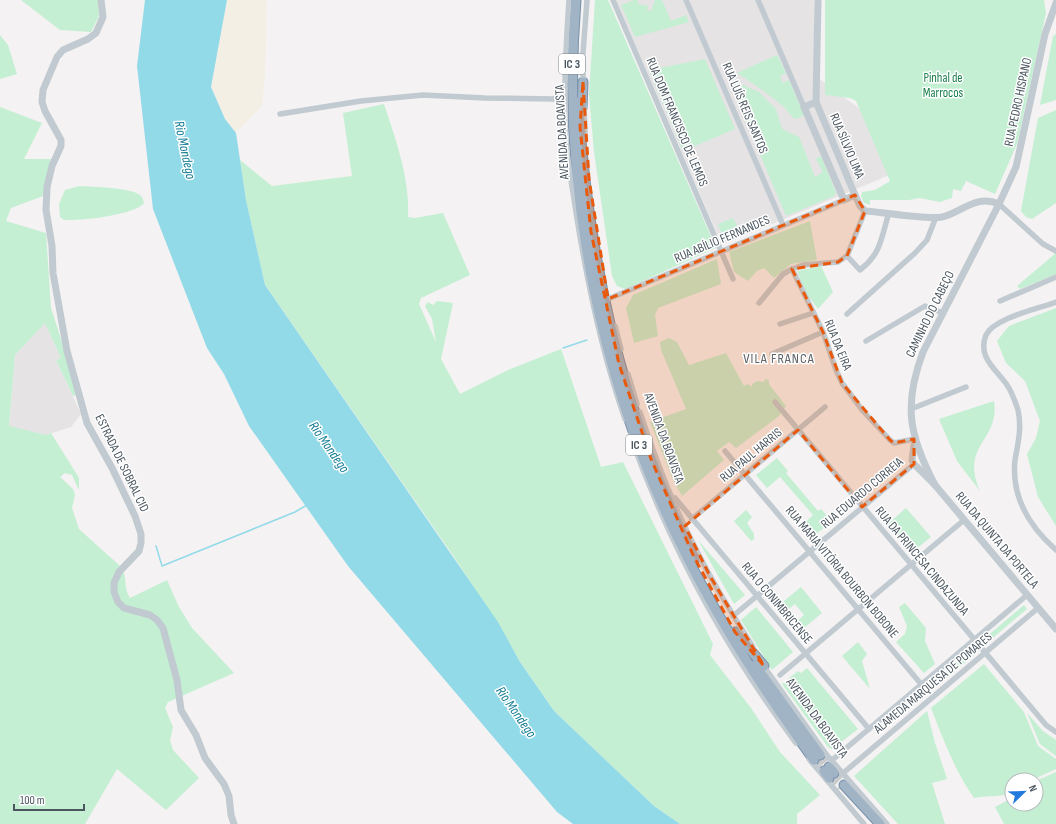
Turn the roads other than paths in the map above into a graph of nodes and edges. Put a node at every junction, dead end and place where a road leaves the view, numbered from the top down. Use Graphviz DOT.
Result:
graph roads {
  1 [pos="101,0"];
  2 [pos="569,0"];
  3 [pos="576,0"];
  4 [pos="581,0"];
  5 [pos="587,0"];
  6 [pos="612,0"];
  7 [pos="686,0"];
  8 [pos="758,0"];
  9 [pos="818,0"];
  10 [pos="1056,3"];
  11 [pos="583,82"];
  12 [pos="565,86"];
  13 [pos="554,99"];
  14 [pos="816,102"];
  15 [pos="565,107"];
  16 [pos="804,107"];
  17 [pos="280,114"];
  18 [pos="576,127"];
  19 [pos="855,195"];
  20 [pos="844,200"];
  21 [pos="999,204"];
  22 [pos="865,211"];
  23 [pos="889,213"];
  24 [pos="936,217"];
  25 [pos="783,225"];
  26 [pos="1056,251"];
  27 [pos="720,252"];
  28 [pos="847,256"];
  29 [pos="792,269"];
  30 [pos="1056,277"];
  31 [pos="733,279"];
  32 [pos="608,299"];
  33 [pos="1000,301"];
  34 [pos="1056,302"];
  35 [pos="759,303"];
  36 [pos="813,313"];
  37 [pos="943,313"];
  38 [pos="847,314"];
  39 [pos="780,324"];
  40 [pos="823,332"];
  41 [pos="866,341"];
  42 [pos="772,354"];
  43 [pos="966,387"];
  44 [pos="775,402"];
  45 [pos="825,407"];
  46 [pos="911,409"];
  47 [pos="798,430"];
  48 [pos="914,440"];
  49 [pos="725,451"];
  50 [pos="917,460"];
  51 [pos="745,475"];
  52 [pos="669,492"];
  53 [pos="862,507"];
  54 [pos="692,519"];
  55 [pos="964,520"];
  56 [pos="1056,550"];
  57 [pos="810,551"];
  58 [pos="911,564"];
  59 [pos="1027,595"];
  60 [pos="757,596"];
  61 [pos="1038,608"];
  62 [pos="858,609"];
  63 [pos="734,616"];
  64 [pos="1056,629"];
  65 [pos="735,632"];
  66 [pos="974,640"];
  67 [pos="985,653"];
  68 [pos="806,654"];
  69 [pos="764,666"];
  70 [pos="780,675"];
  71 [pos="922,684"];
  72 [pos="869,729"];
  73 [pos="1056,732"];
  74 [pos="832,771"];
  75 [pos="234,824"];
  76 [pos="864,824"];
  77 [pos="871,824"];
  78 [pos="880,824"];
  79 [pos="887,824"];
  1 -- 75 [label="street, ESTRADA DE SOBRAL CID"];
  2 -- 12 [label="street, AVENIDA DA BOAVISTA"];
  3 -- 18 [label="highway, AVENIDA DA BOAVISTA / IC 3"];
  4 -- 18 [label="highway, AVENIDA DA BOAVISTA / IC 3"];
  5 -- 11 [label="street, AVENIDA DA BOAVISTA"];
  6 -- 27 [label="street, RUA DOM FRANCISCO DE LEMOS"];
  7 -- 25 [label="street, RUA LUÍS REIS SANTOS"];
  8 -- 16 [label="street, RUA SÍLVIO LIMA"];
  9 -- 14 [label="street"];
  10 -- 21 [label="street, RUA PEDRO HISPANO"];
  11 -- 18 [label="highway"];
  11 -- 32 [label="street, AVENIDA DA BOAVISTA"];
  12 -- 13 [label="street"];
  12 -- 15 [label="street, AVENIDA DA BOAVISTA"];
  12 -- 18 [label="highway"];
  13 -- 15 [label="street"];
  13 -- 17 [label="street"];
  14 -- 16 [label="street, RUA SÍLVIO LIMA"];
  14 -- 19 [label="street, RUA SÍLVIO LIMA"];
  15 -- 76 [label="street, AVENIDA DA BOAVISTA"];
  16 -- 20 [label="street, RUA SÍLVIO LIMA"];
  18 -- 65 [label="highway, AVENIDA DA BOAVISTA / IC 3"];
  18 -- 65 [label="highway, AVENIDA DA BOAVISTA / IC 3"];
  19 -- 20 [label="street, RUA SÍLVIO LIMA"];
  19 -- 22 [label="street"];
  20 -- 25 [label="street, RUA ABÍLIO FERNANDES"];
  21 -- 24 [label="street"];
  21 -- 26 [label="street"];
  21 -- 37 [label="street, CAMINHO DO CABEÇO"];
  22 -- 23 [label="street"];
  22 -- 28 [label="street"];
  23 -- 24 [label="street"];
  23 -- 28 [label="street"];
  24 -- 38 [label="street"];
  25 -- 27 [label="street, RUA ABÍLIO FERNANDES"];
  27 -- 31 [label="street, RUA DOM FRANCISCO DE LEMOS"];
  27 -- 32 [label="street, RUA ABÍLIO FERNANDES"];
  28 -- 29 [label="street"];
  29 -- 35 [label="street"];
  29 -- 36 [label="street, RUA DA EIRA"];
  30 -- 33 [label="street"];
  32 -- 52 [label="street, AVENIDA DA BOAVISTA"];
  34 -- 56 [label="street"];
  36 -- 39 [label="street"];
  36 -- 40 [label="street, RUA DA EIRA"];
  37 -- 41 [label="street"];
  37 -- 46 [label="street, CAMINHO DO CABEÇO"];
  40 -- 42 [label="street"];
  40 -- 48 [label="street, RUA DA EIRA"];
  43 -- 46 [label="street"];
  44 -- 47 [label="street, RUA DA PRINCESA CINDAZUNDA"];
  45 -- 47 [label="street, RUA PAUL HARRIS"];
  46 -- 48 [label="street, CAMINHO DO CABEÇO"];
  47 -- 51 [label="street, RUA PAUL HARRIS"];
  47 -- 53 [label="street, RUA DA PRINCESA CINDAZUNDA"];
  48 -- 50 [label="street, CAMINHO DO CABEÇO"];
  49 -- 51 [label="street, RUA MARIA VITÓRIA BOURBON BOBONE"];
  50 -- 53 [label="street, RUA EDUARDO CORREIA"];
  50 -- 55 [label="street, RUA DA QUINTA DA PORTELA"];
  51 -- 54 [label="street, RUA PAUL HARRIS"];
  51 -- 57 [label="street, RUA MARIA VITÓRIA BOURBON BOBONE"];
  52 -- 54 [label="street, RUA O CONIMBRICENSE"];
  52 -- 63 [label="street, AVENIDA DA BOAVISTA"];
  53 -- 57 [label="street, RUA EDUARDO CORREIA"];
  53 -- 58 [label="street, RUA DA PRINCESA CINDAZUNDA"];
  54 -- 60 [label="street, RUA O CONIMBRICENSE"];
  55 -- 58 [label="street"];
  55 -- 59 [label="street, RUA DA QUINTA DA PORTELA"];
  57 -- 60 [label="street, RUA EDUARDO CORREIA"];
  57 -- 62 [label="street, RUA MARIA VITÓRIA BOURBON BOBONE"];
  58 -- 62 [label="street"];
  58 -- 66 [label="street, RUA DA PRINCESA CINDAZUNDA"];
  59 -- 61 [label="street, RUA DA QUINTA DA PORTELA"];
  59 -- 66 [label="street, ALAMEDA MARQUESA DE POMARES"];
  60 -- 63 [label="street, RUA EDUARDO CORREIA"];
  60 -- 68 [label="street, RUA O CONIMBRICENSE"];
  61 -- 64 [label="street, RUA DA QUINTA DA PORTELA"];
  61 -- 67 [label="street, ALAMEDA MARQUESA DE POMARES"];
  62 -- 68 [label="street"];
  62 -- 71 [label="street, RUA MARIA VITÓRIA BOURBON BOBONE"];
  63 -- 69 [label="street, AVENIDA DA BOAVISTA"];
  65 -- 69 [label="highway"];
  66 -- 67 [label="street, RUA DA PRINCESA CINDAZUNDA"];
  66 -- 71 [label="street, ALAMEDA MARQUESA DE POMARES"];
  67 -- 73 [label="street, RUA DA PRINCESA CINDAZUNDA"];
  67 -- 74 [label="street, ALAMEDA MARQUESA DE POMARES"];
  68 -- 70 [label="street"];
  68 -- 72 [label="street, RUA O CONIMBRICENSE"];
  69 -- 74 [label="street, AVENIDA DA BOAVISTA"];
  71 -- 72 [label="street, ALAMEDA MARQUESA DE POMARES"];
  72 -- 74 [label="street, ALAMEDA MARQUESA DE POMARES"];
  74 -- 79 [label="street, AVENIDA DA BOAVISTA"];
  77 -- 78 [label="highway"];
}
